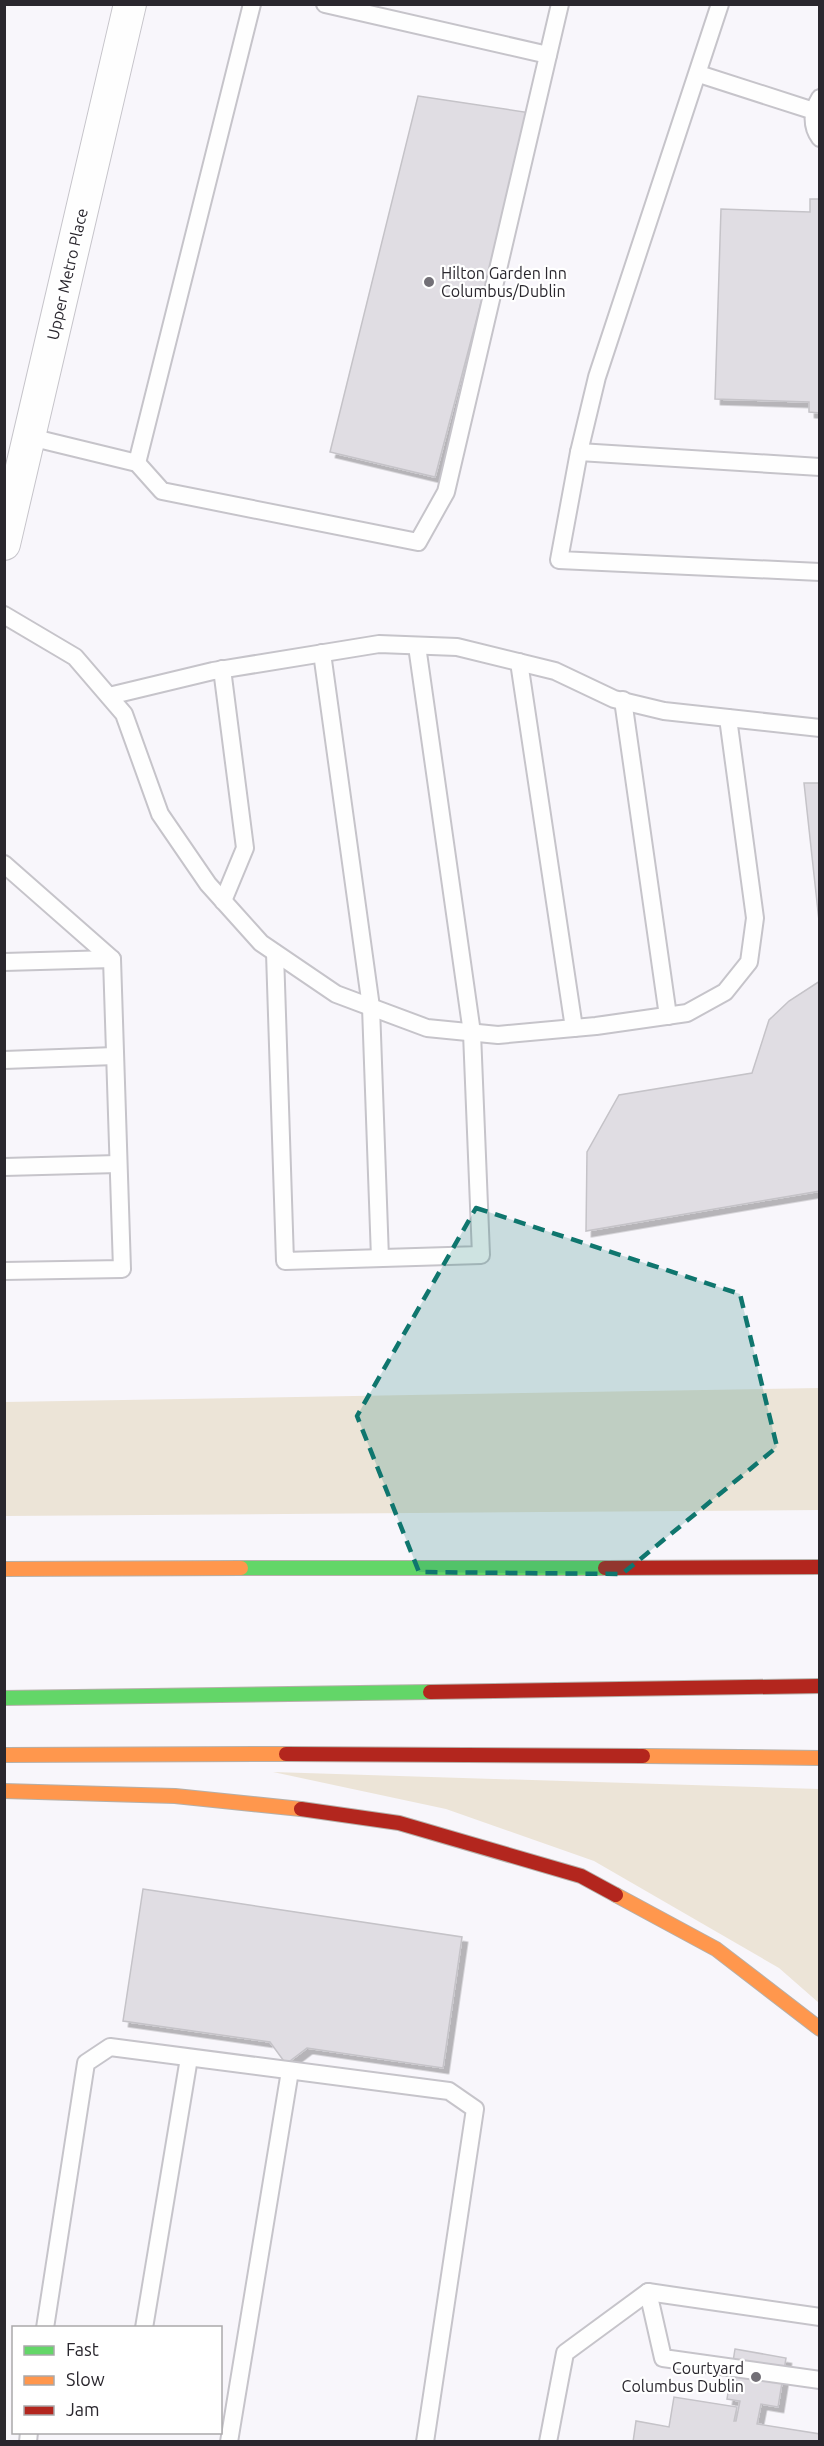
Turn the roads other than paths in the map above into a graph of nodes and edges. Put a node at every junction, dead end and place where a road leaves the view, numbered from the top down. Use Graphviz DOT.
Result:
graph roads {
  1 [pos="130,4"];
  2 [pos="252,4"];
  3 [pos="325,4"];
  4 [pos="560,4"];
  5 [pos="720,4"];
  6 [pos="548,55"];
  7 [pos="699,74"];
  8 [pos="817,105"];
  9 [pos="819,138"];
  10 [pos="30,436"];
  11 [pos="579,452"];
  12 [pos="137,463"];
  13 [pos="819,467"];
  14 [pos="4,544"];
  15 [pos="819,572"];
  16 [pos="4,615"];
  17 [pos="417,646"];
  18 [pos="322,653"];
  19 [pos="519,662"];
  20 [pos="222,669"];
  21 [pos="109,696"];
  22 [pos="623,700"];
  23 [pos="728,718"];
  24 [pos="819,728"];
  25 [pos="4,864"];
  26 [pos="223,901"];
  27 [pos="275,953"];
  28 [pos="112,959"];
  29 [pos="4,962"];
  30 [pos="371,1007"];
  31 [pos="668,1016"];
  32 [pos="574,1028"];
  33 [pos="472,1033"];
  34 [pos="115,1056"];
  35 [pos="4,1060"];
  36 [pos="118,1164"];
  37 [pos="4,1167"];
  38 [pos="380,1258"];
  39 [pos="4,1271"];
  40 [pos="819,1567"];
  41 [pos="4,1569"];
  42 [pos="819,1686"];
  43 [pos="4,1698"];
  44 [pos="4,1755"];
  45 [pos="819,1758"];
  46 [pos="4,1791"];
  47 [pos="819,2029"];
  48 [pos="189,2058"];
  49 [pos="290,2071"];
  50 [pos="648,2292"];
  51 [pos="819,2317"];
  52 [pos="45,2326"];
  53 [pos="144,2326"];
  54 [pos="819,2380"];
  55 [pos="229,2442"];
  56 [pos="425,2442"];
  57 [pos="548,2442"];
  1 -- 10 [label="street, Upper Metro Place"];
  2 -- 12 [label="lane"];
  3 -- 6 [label="lane"];
  4 -- 6 [label="lane"];
  5 -- 7 [label="lane"];
  6 -- 12 [label="lane"];
  7 -- 8 [label="lane"];
  7 -- 11 [label="lane"];
  8 -- 9 [label="lane"];
  10 -- 12 [label="lane"];
  10 -- 14 [label="street, Upper Metro Place"];
  11 -- 13 [label="lane"];
  11 -- 15 [label="lane"];
  16 -- 21 [label="lane"];
  17 -- 18 [label="lane"];
  17 -- 19 [label="lane"];
  17 -- 33 [label="lane"];
  18 -- 20 [label="lane"];
  18 -- 30 [label="lane"];
  19 -- 22 [label="lane"];
  19 -- 32 [label="lane"];
  20 -- 21 [label="lane"];
  20 -- 26 [label="lane"];
  21 -- 26 [label="lane"];
  22 -- 23 [label="lane"];
  22 -- 31 [label="lane"];
  23 -- 24 [label="lane"];
  23 -- 31 [label="lane"];
  25 -- 28 [label="lane"];
  26 -- 27 [label="lane"];
  27 -- 30 [label="lane"];
  27 -- 38 [label="lane"];
  28 -- 29 [label="lane"];
  28 -- 34 [label="lane"];
  30 -- 33 [label="lane"];
  30 -- 38 [label="lane"];
  31 -- 32 [label="lane"];
  32 -- 33 [label="lane"];
  33 -- 38 [label="lane"];
  34 -- 35 [label="lane"];
  34 -- 36 [label="lane"];
  36 -- 37 [label="lane"];
  36 -- 39 [label="lane"];
  40 -- 41 [label="main road"];
  42 -- 43 [label="main road"];
  44 -- 45 [label="main road"];
  46 -- 47 [label="main road"];
  48 -- 49 [label="lane"];
  48 -- 52 [label="lane"];
  48 -- 53 [label="lane"];
  49 -- 55 [label="lane"];
  49 -- 56 [label="lane"];
  50 -- 51 [label="lane"];
  50 -- 54 [label="lane"];
  50 -- 57 [label="lane"];
}
